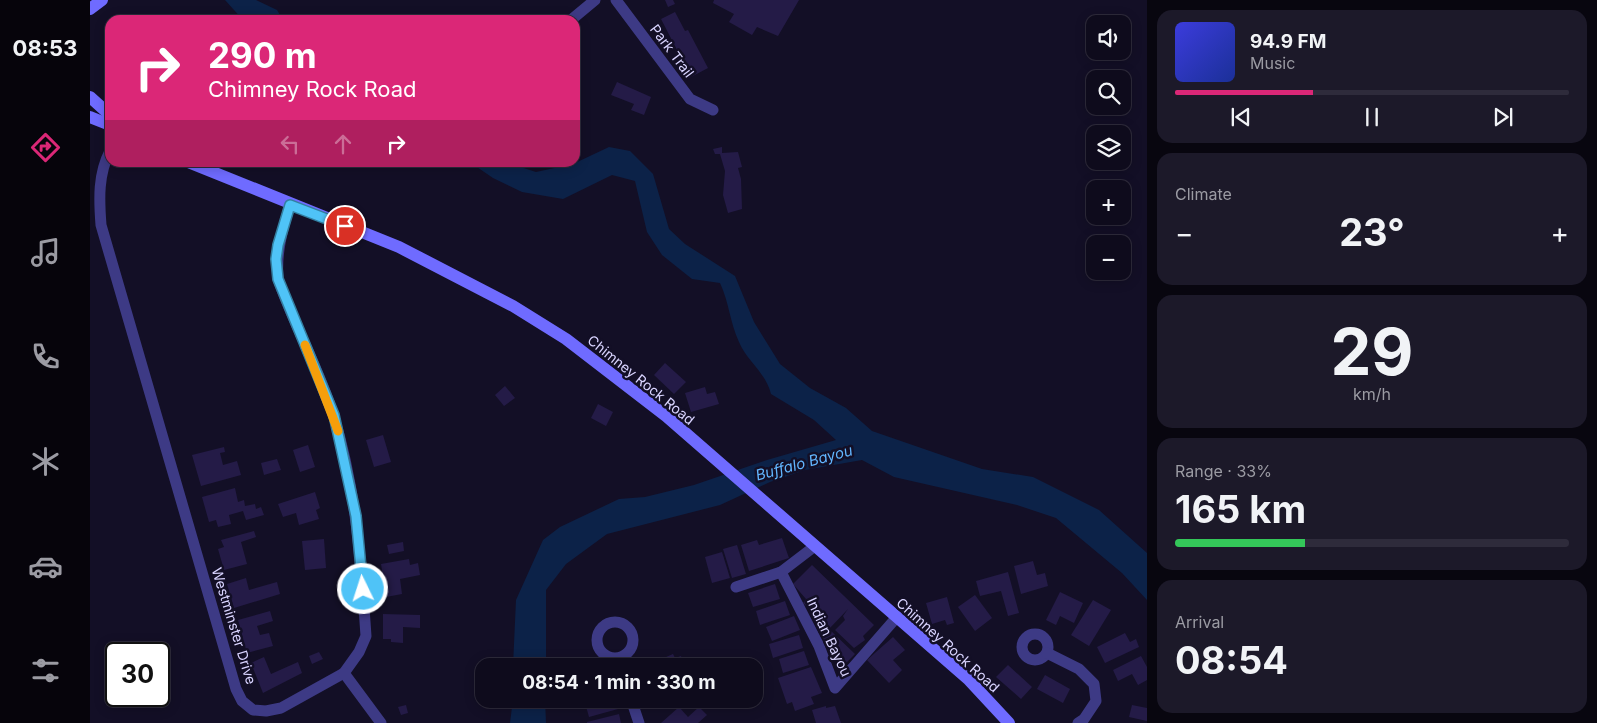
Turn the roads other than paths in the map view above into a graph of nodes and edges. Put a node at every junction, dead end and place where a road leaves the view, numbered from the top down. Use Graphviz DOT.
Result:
graph roads {
  1 [pos="102,0"];
  2 [pos="595,0"];
  3 [pos="616,0"];
  4 [pos="90,9"];
  5 [pos="577,15"];
  6 [pos="90,97"];
  7 [pos="105,110"];
  8 [pos="713,110"];
  9 [pos="90,117"];
  10 [pos="105,123"];
  11 [pos="105,165"];
  12 [pos="200,167"];
  13 [pos="290,205"];
  14 [pos="815,546"];
  15 [pos="781,572"];
  16 [pos="736,586"];
  17 [pos="896,618"];
  18 [pos="1047,653"];
  19 [pos="344,673"];
  20 [pos="634,708"];
  21 [pos="381,723"];
  22 [pos="639,723"];
  23 [pos="1009,723"];
  24 [pos="1078,723"];
  1 -- 4 [label="main road"];
  2 -- 5 [label="street"];
  3 -- 8 [label="street, Park Trail"];
  6 -- 7 [label="main road"];
  9 -- 10 [label="main road"];
  11 -- 19 [label="street, Westminster Drive"];
  12 -- 13 [label="main road, Chimney Rock Road"];
  13 -- 14 [label="main road, Chimney Rock Road"];
  13 -- 19 [label="street, Westminster Drive"];
  14 -- 15 [label="street"];
  14 -- 17 [label="main road, Chimney Rock Road"];
  15 -- 16 [label="street"];
  15 -- 17 [label="street, Indian Bayou"];
  17 -- 23 [label="main road, Chimney Rock Road"];
  18 -- 24 [label="street"];
  19 -- 21 [label="street"];
  20 -- 22 [label="street"];
}
